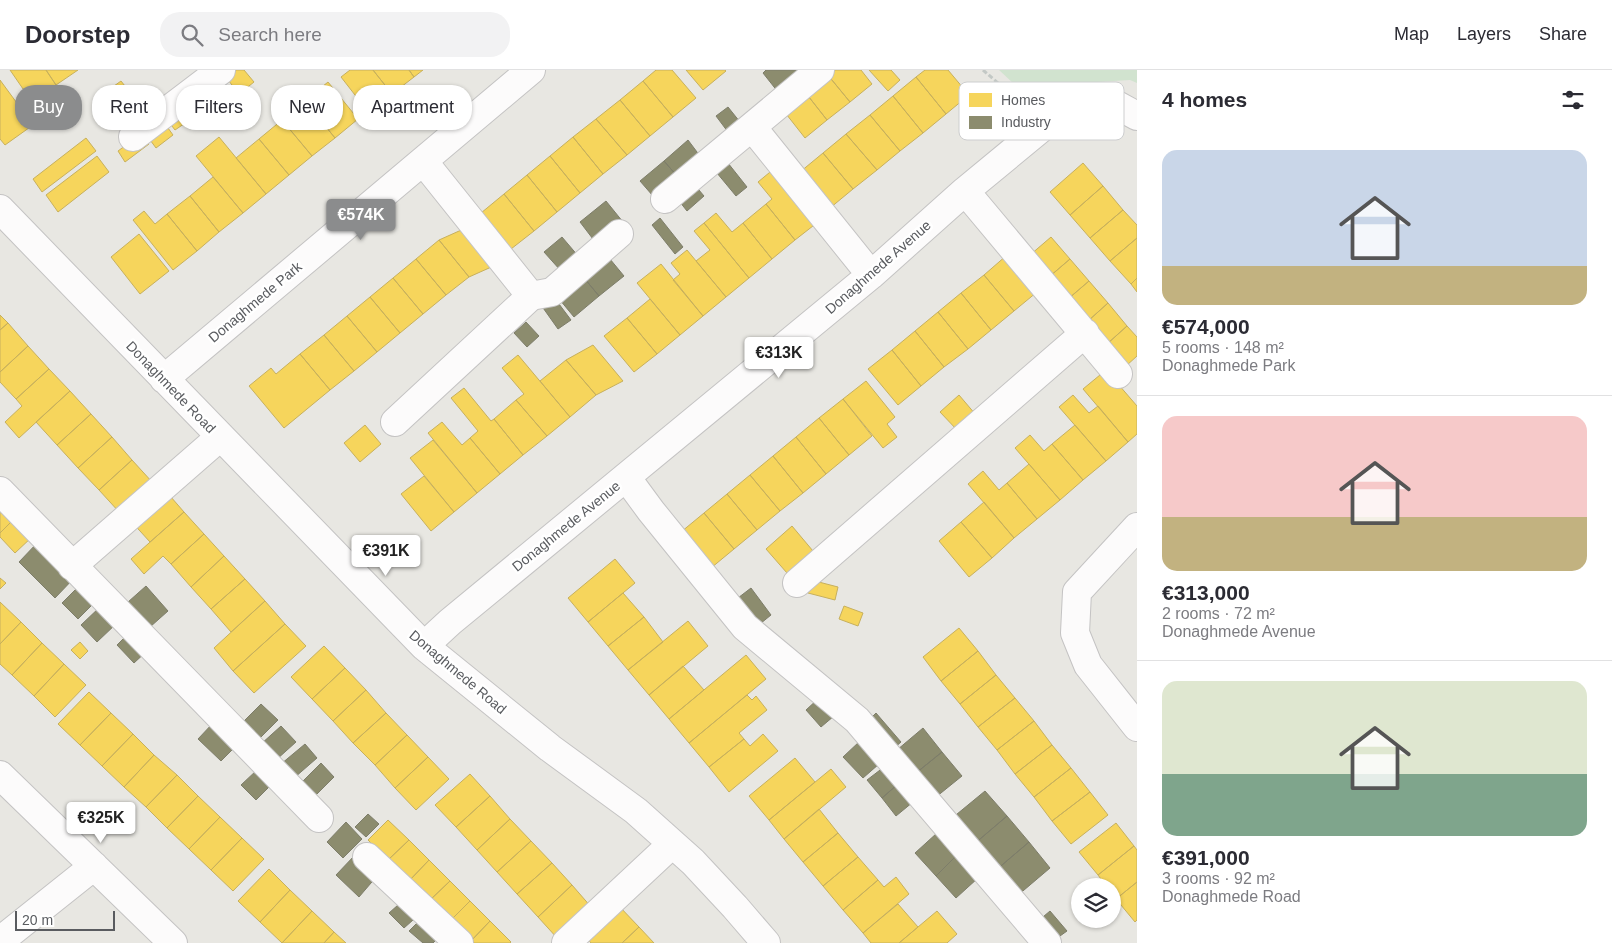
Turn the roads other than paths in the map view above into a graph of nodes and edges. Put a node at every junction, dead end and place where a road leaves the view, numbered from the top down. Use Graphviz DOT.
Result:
graph roads {
  1 [pos="221,70"];
  2 [pos="820,70"];
  3 [pos="516,75"];
  4 [pos="1124,109"];
  5 [pos="1137,116"];
  6 [pos="752,127"];
  7 [pos="133,137"];
  8 [pos="1027,140"];
  9 [pos="423,161"];
  10 [pos="965,191"];
  11 [pos="665,199"];
  12 [pos="0,209"];
  13 [pos="619,234"];
  14 [pos="870,275"];
  15 [pos="531,296"];
  16 [pos="1085,333"];
  17 [pos="1118,374"];
  18 [pos="164,379"];
  19 [pos="395,422"];
  20 [pos="220,436"];
  21 [pos="626,477"];
  22 [pos="0,491"];
  23 [pos="1137,527"];
  24 [pos="72,566"];
  25 [pos="797,583"];
  26 [pos="424,646"];
  27 [pos="1137,726"];
  28 [pos="0,775"];
  29 [pos="319,818"];
  30 [pos="672,844"];
  31 [pos="367,857"];
  32 [pos="94,866"];
  33 [pos="0,941"];
  34 [pos="173,943"];
  35 [pos="459,943"];
  36 [pos="566,943"];
  37 [pos="766,943"];
  38 [pos="1047,943"];
  1 -- 7 [label="street"];
  2 -- 6 [label="street"];
  3 -- 9 [label="street, Donaghmede Park"];
  4 -- 5 [label="street, Donaghmede Avenue"];
  6 -- 11 [label="street"];
  6 -- 14 [label="street"];
  8 -- 10 [label="street, Donaghmede Avenue"];
  9 -- 15 [label="street"];
  9 -- 18 [label="street, Donaghmede Park"];
  10 -- 14 [label="street, Donaghmede Avenue"];
  10 -- 16 [label="street"];
  12 -- 18 [label="street, Donaghmede Road"];
  13 -- 15 [label="street"];
  14 -- 21 [label="street, Donaghmede Avenue"];
  15 -- 19 [label="street"];
  16 -- 17 [label="street"];
  16 -- 25 [label="street"];
  18 -- 20 [label="street, Donaghmede Road"];
  20 -- 24 [label="street"];
  20 -- 26 [label="street, Donaghmede Road"];
  21 -- 26 [label="street, Donaghmede Avenue"];
  21 -- 38 [label="street"];
  22 -- 24 [label="street"];
  23 -- 27 [label="street"];
  24 -- 29 [label="street"];
  26 -- 30 [label="street, Donaghmede Road"];
  28 -- 32 [label="street"];
  30 -- 36 [label="street"];
  30 -- 37 [label="street, Donaghmede Road"];
  31 -- 35 [label="street"];
  32 -- 33 [label="street"];
  32 -- 34 [label="street"];
}
